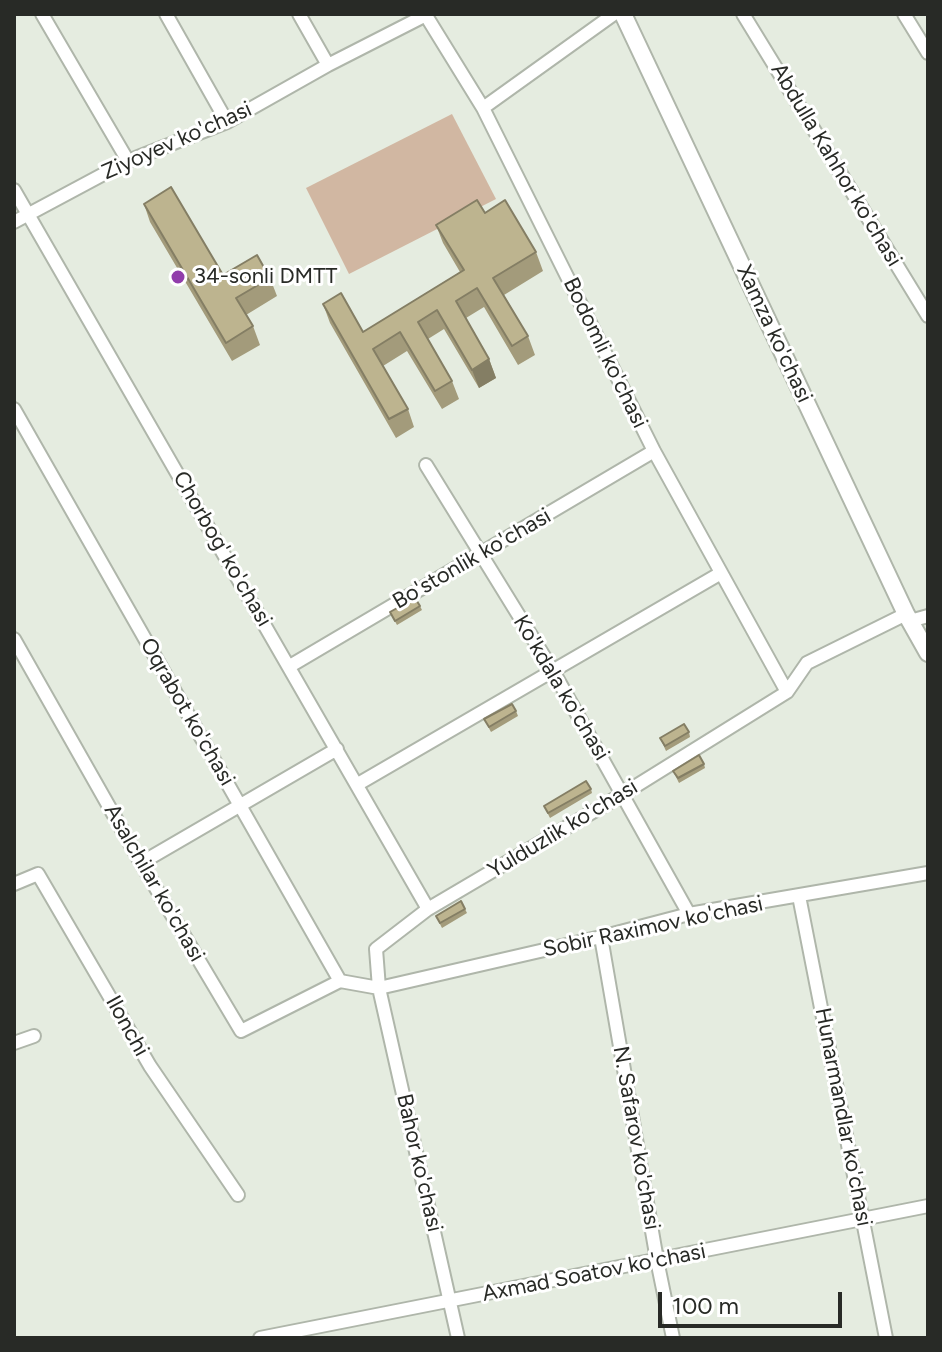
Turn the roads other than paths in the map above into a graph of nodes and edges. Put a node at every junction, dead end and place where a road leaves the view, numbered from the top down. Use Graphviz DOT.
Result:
graph roads {
  1 [pos="42,14"];
  2 [pos="166,14"];
  3 [pos="299,14"];
  4 [pos="425,14"];
  5 [pos="614,14"];
  6 [pos="623,14"];
  7 [pos="743,14"];
  8 [pos="904,14"];
  9 [pos="928,53"];
  10 [pos="328,65"];
  11 [pos="483,108"];
  12 [pos="227,122"];
  13 [pos="128,161"];
  14 [pos="14,190"];
  15 [pos="28,215"];
  16 [pos="14,222"];
  17 [pos="928,316"];
  18 [pos="14,409"];
  19 [pos="654,451"];
  20 [pos="426,465"];
  21 [pos="481,555"];
  22 [pos="721,573"];
  23 [pos="928,616"];
  24 [pos="908,618"];
  25 [pos="14,639"];
  26 [pos="928,653"];
  27 [pos="290,666"];
  28 [pos="553,671"];
  29 [pos="787,692"];
  30 [pos="337,749"];
  31 [pos="358,784"];
  32 [pos="623,794"];
  33 [pos="240,805"];
  34 [pos="141,863"];
  35 [pos="928,873"];
  36 [pos="14,884"];
  37 [pos="799,896"];
  38 [pos="428,909"];
  39 [pos="689,914"];
  40 [pos="601,937"];
  41 [pos="340,981"];
  42 [pos="379,988"];
  43 [pos="34,1036"];
  44 [pos="14,1043"];
  45 [pos="238,1195"];
  46 [pos="928,1206"];
  47 [pos="862,1219"];
  48 [pos="657,1260"];
  49 [pos="450,1302"];
  50 [pos="260,1338"];
  51 [pos="458,1338"];
  52 [pos="673,1338"];
  53 [pos="886,1338"];
  1 -- 13 [label="street"];
  2 -- 12 [label="street"];
  3 -- 10 [label="street"];
  4 -- 10 [label="street, Ziyoyev ko'chasi"];
  4 -- 11 [label="street, Bodomli ko'chasi"];
  5 -- 11 [label="street"];
  6 -- 24 [label="main road, Xamza ko'chasi"];
  7 -- 17 [label="street, Abdulla Kahhor ko'chasi"];
  8 -- 9 [label="street"];
  10 -- 12 [label="street, Ziyoyev ko'chasi"];
  11 -- 19 [label="street, Bodomli ko'chasi"];
  12 -- 13 [label="street, Ziyoyev ko'chasi"];
  13 -- 15 [label="street, Ziyoyev ko'chasi"];
  14 -- 15 [label="street, Chorbog' ko'chasi"];
  15 -- 16 [label="street, Ziyoyev ko'chasi"];
  15 -- 27 [label="street, Chorbog' ko'chasi"];
  18 -- 33 [label="street, Oqrabot ko'chasi"];
  19 -- 21 [label="street, Bo'stonlik ko'chasi"];
  19 -- 22 [label="street, Bodomli ko'chasi"];
  20 -- 21 [label="street, Ko'kdala ko'chasi"];
  21 -- 27 [label="street, Bo'stonlik ko'chasi"];
  21 -- 28 [label="street, Ko'kdala ko'chasi"];
  22 -- 28 [label="street"];
  22 -- 29 [label="street, Bodomli ko'chasi"];
  23 -- 24 [label="street"];
  24 -- 26 [label="main road, Xamza ko'chasi"];
  24 -- 29 [label="street"];
  25 -- 34 [label="street, Asalchilar ko'chasi"];
  27 -- 30 [label="street, Chorbog' ko'chasi"];
  28 -- 31 [label="street"];
  28 -- 32 [label="street, Ko'kdala ko'chasi"];
  29 -- 32 [label="street, Yulduzlik ko'chasi"];
  30 -- 31 [label="street, Chorbog' ko'chasi"];
  30 -- 33 [label="street"];
  31 -- 38 [label="street, Chorbog' ko'chasi"];
  32 -- 38 [label="street, Yulduzlik ko'chasi"];
  32 -- 39 [label="street, Ko'kdala ko'chasi"];
  33 -- 34 [label="street"];
  33 -- 41 [label="street, Oqrabot ko'chasi"];
  34 -- 41 [label="street, Asalchilar ko'chasi"];
  35 -- 37 [label="street, Sobir Raximov ko'chasi"];
  36 -- 45 [label="street, Ilonchi"];
  37 -- 39 [label="street, Sobir Raximov ko'chasi"];
  37 -- 47 [label="street, Hunarmandlar ko'chasi"];
  38 -- 42 [label="street, Yulduzlik ko'chasi"];
  39 -- 40 [label="street, Sobir Raximov ko'chasi"];
  40 -- 42 [label="street, Sobir Raximov ko'chasi"];
  40 -- 48 [label="street, N. Safarov ko'chasi"];
  41 -- 42 [label="street"];
  42 -- 49 [label="street, Bahor ko'chasi"];
  43 -- 44 [label="street"];
  46 -- 47 [label="street, Axmad Soatov ko'chasi"];
  47 -- 48 [label="street, Axmad Soatov ko'chasi"];
  47 -- 53 [label="street, Hunarmandlar ko'chasi"];
  48 -- 49 [label="street, Axmad Soatov ko'chasi"];
  48 -- 52 [label="street, N. Safarov ko'chasi"];
  49 -- 50 [label="street, Axmad Soatov ko'chasi"];
  49 -- 51 [label="street, Bahor ko'chasi"];
}
